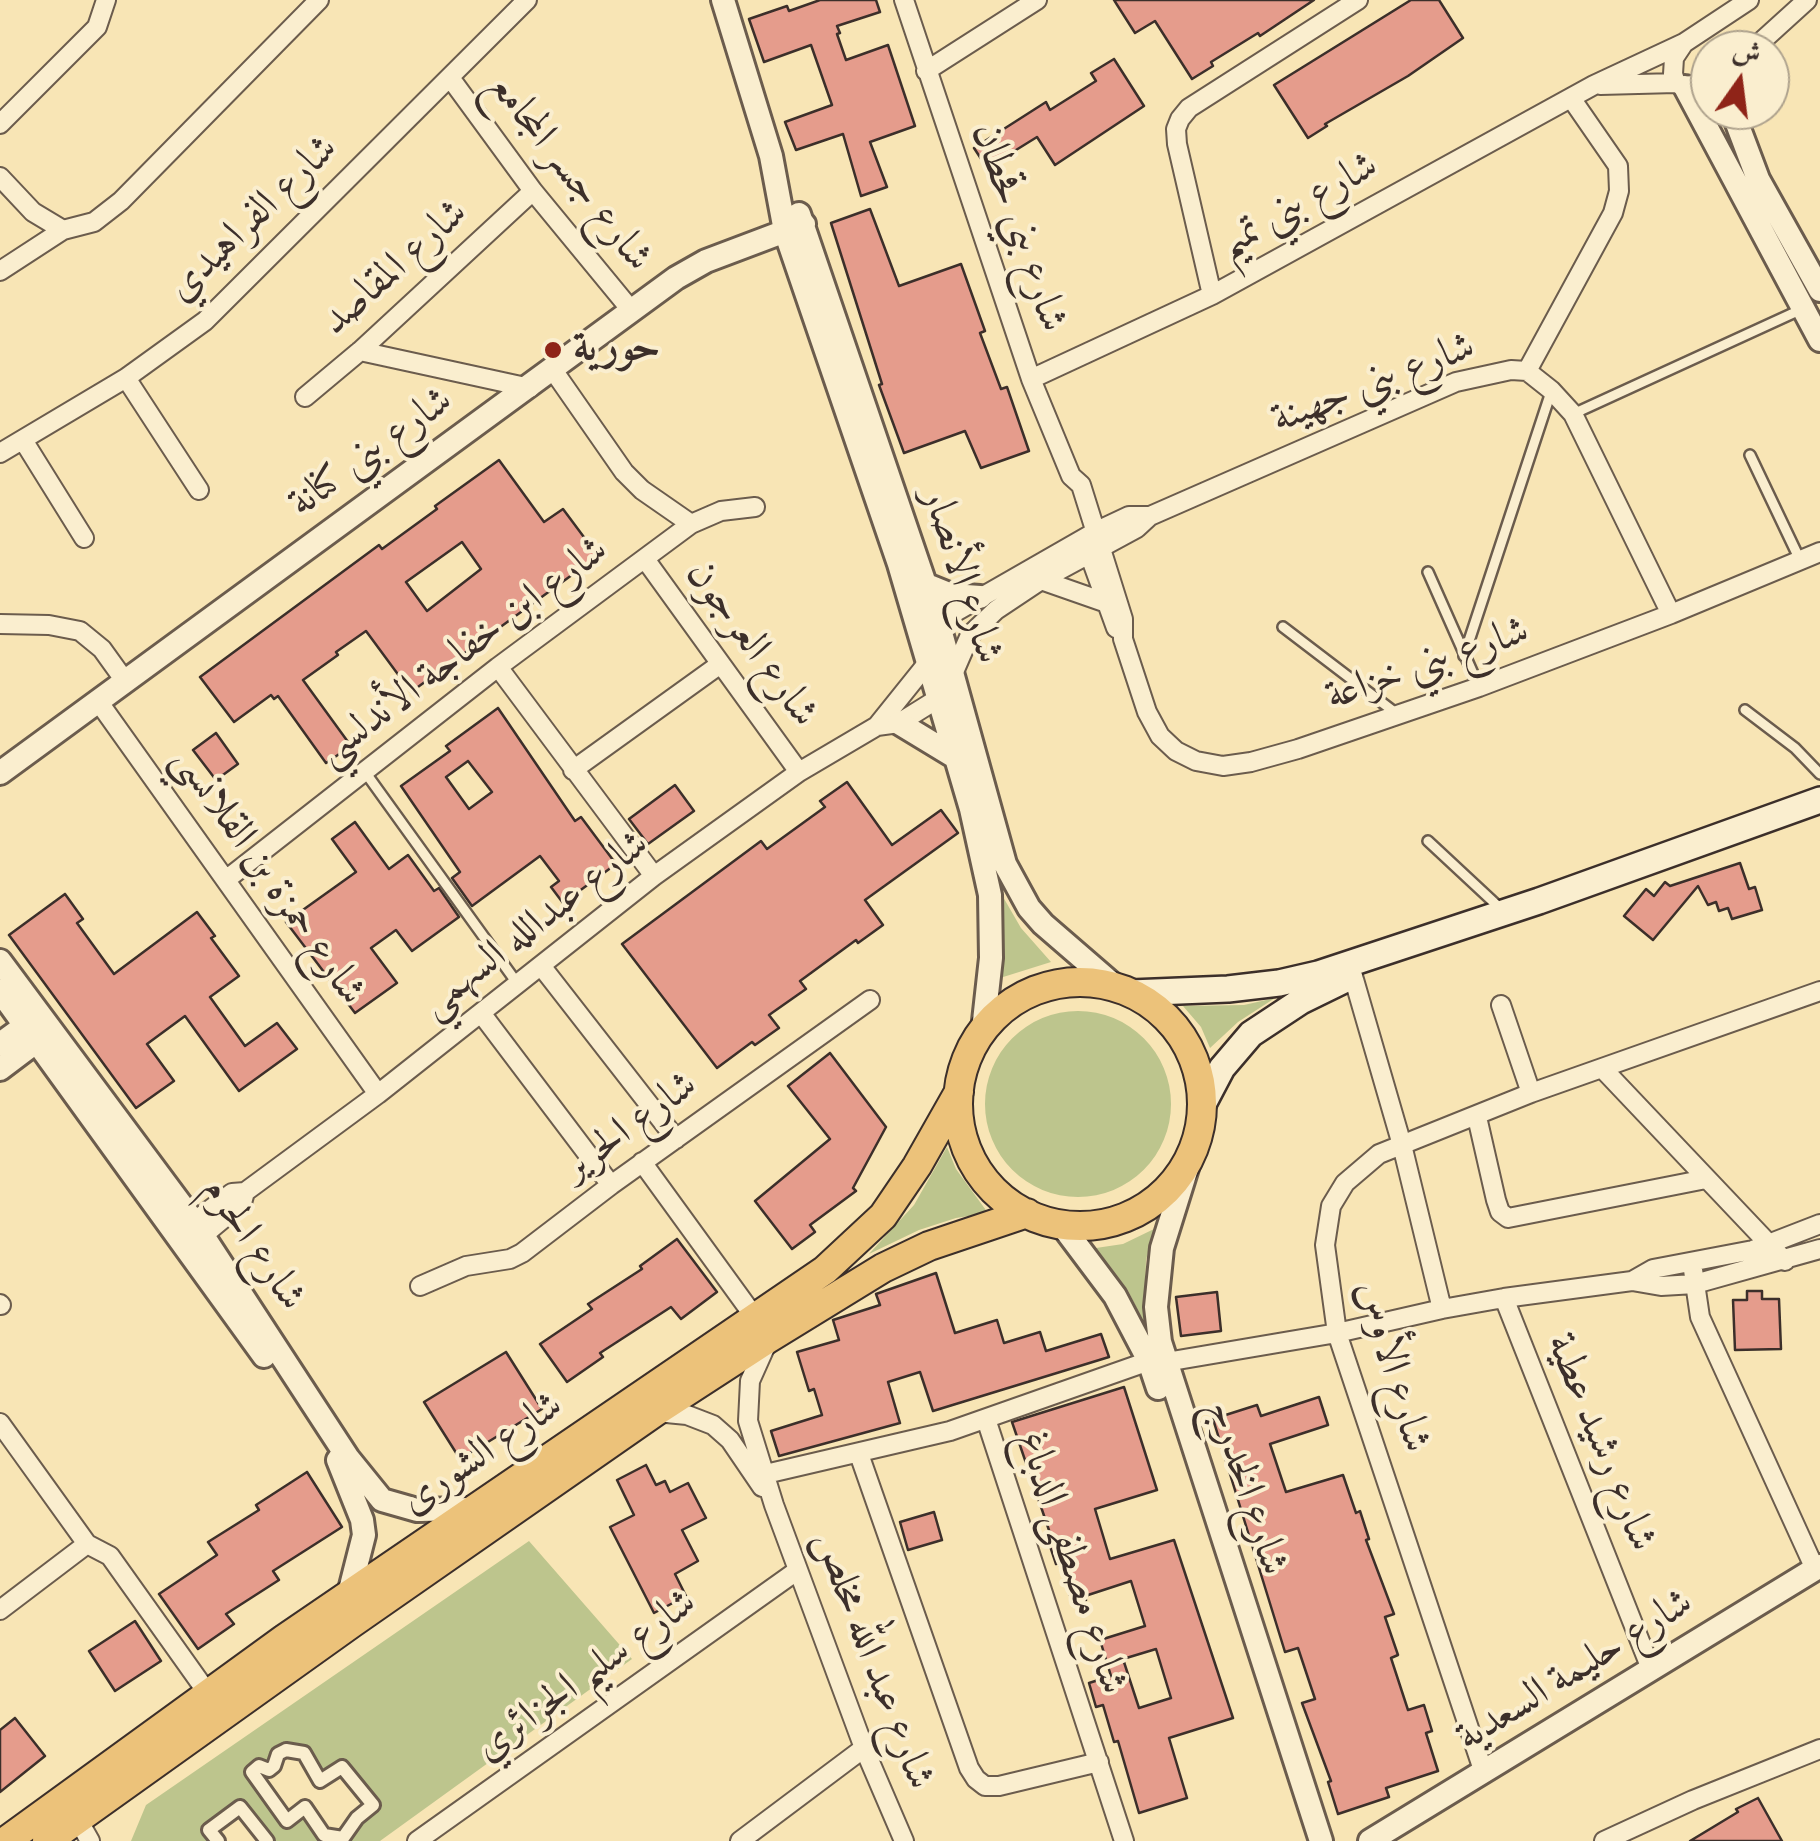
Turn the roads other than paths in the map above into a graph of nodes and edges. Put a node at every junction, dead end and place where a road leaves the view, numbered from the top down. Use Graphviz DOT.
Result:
graph roads {
  1 [pos="106,0"];
  2 [pos="319,0"];
  3 [pos="527,0"];
  4 [pos="724,0"];
  5 [pos="904,0"];
  6 [pos="1037,0"];
  7 [pos="1358,0"];
  8 [pos="1749,0"];
  9 [pos="1808,0"];
  10 [pos="1728,7"];
  11 [pos="1774,30"];
  12 [pos="1684,43"];
  13 [pos="926,71"];
  14 [pos="451,78"];
  15 [pos="1690,83"];
  16 [pos="1594,85"];
  17 [pos="1680,85"];
  18 [pos="1571,98"];
  19 [pos="0,124"];
  20 [pos="1740,130"];
  21 [pos="0,177"];
  22 [pos="534,191"];
  23 [pos="794,228"];
  24 [pos="64,230"];
  25 [pos="0,272"];
  26 [pos="1820,290"];
  27 [pos="1212,295"];
  28 [pos="1802,308"];
  29 [pos="630,310"];
  30 [pos="1820,340"];
  31 [pos="360,351"];
  32 [pos="553,370"];
  33 [pos="1527,371"];
  34 [pos="126,378"];
  35 [pos="1032,379"];
  36 [pos="530,388"];
  37 [pos="1552,390"];
  38 [pos="305,397"];
  39 [pos="1572,414"];
  40 [pos="23,440"];
  41 [pos="0,453"];
  42 [pos="1750,455"];
  43 [pos="882,486"];
  44 [pos="199,490"];
  45 [pos="756,506"];
  46 [pos="691,524"];
  47 [pos="84,538"];
  48 [pos="1092,543"];
  49 [pos="1814,554"];
  50 [pos="645,559"];
  51 [pos="1428,572"];
  52 [pos="1042,580"];
  53 [pos="924,584"];
  54 [pos="980,596"];
  55 [pos="1104,602"];
  56 [pos="1671,614"];
  57 [pos="938,622"];
  58 [pos="0,624"];
  59 [pos="1283,627"];
  60 [pos="1123,639"];
  61 [pos="1464,656"];
  62 [pos="926,664"];
  63 [pos="719,665"];
  64 [pos="498,667"];
  65 [pos="953,674"];
  66 [pos="125,681"];
  67 [pos="1479,687"];
  68 [pos="939,698"];
  69 [pos="98,701"];
  70 [pos="1745,710"];
  71 [pos="1397,714"];
  72 [pos="888,724"];
  73 [pos="954,757"];
  74 [pos="573,770"];
  75 [pos="365,772"];
  76 [pos="799,772"];
  77 [pos="0,773"];
  78 [pos="1820,774"];
  79 [pos="1820,800"];
  80 [pos="1428,841"];
  81 [pos="654,876"];
  82 [pos="227,879"];
  83 [pos="1538,901"];
  84 [pos="1503,910"];
  85 [pos="0,961"];
  86 [pos="542,967"];
  87 [pos="1353,976"];
  88 [pos="519,985"];
  89 [pos="0,991"];
  90 [pos="1124,991"];
  91 [pos="1820,991"];
  92 [pos="870,1000"];
  93 [pos="1501,1005"];
  94 [pos="481,1014"];
  95 [pos="37,1029"];
  96 [pos="983,1030"];
  97 [pos="0,1044"];
  98 [pos="1602,1068"];
  99 [pos="0,1069"];
  100 [pos="958,1092"];
  101 [pos="1531,1093"];
  102 [pos="378,1094"];
  103 [pos="1202,1106"];
  104 [pos="1477,1117"];
  105 [pos="676,1139"];
  106 [pos="1402,1146"];
  107 [pos="1192,1152"];
  108 [pos="642,1162"];
  109 [pos="1706,1179"];
  110 [pos="610,1185"];
  111 [pos="1026,1213"];
  112 [pos="1061,1224"];
  113 [pos="1818,1229"];
  114 [pos="191,1234"];
  115 [pos="1771,1243"];
  116 [pos="1820,1249"];
  117 [pos="1785,1260"];
  118 [pos="1692,1263"];
  119 [pos="1632,1280"];
  120 [pos="1694,1284"];
  121 [pos="420,1286"];
  122 [pos="1504,1298"];
  123 [pos="1442,1309"];
  124 [pos="762,1329"];
  125 [pos="1337,1333"];
  126 [pos="1157,1362"];
  127 [pos="655,1412"];
  128 [pos="986,1419"];
  129 [pos="0,1422"];
  130 [pos="859,1454"];
  131 [pos="761,1474"];
  132 [pos="473,1509"];
  133 [pos="88,1544"];
  134 [pos="1818,1568"];
  135 [pos="798,1570"];
  136 [pos="350,1594"];
  137 [pos="0,1610"];
  138 [pos="1651,1669"];
  139 [pos="209,1695"];
  140 [pos="864,1748"];
  141 [pos="1820,1750"];
  142 [pos="1099,1762"];
  143 [pos="342,1766"];
  144 [pos="1484,1773"];
  145 [pos="84,1830"];
  146 [pos="6,1841"];
  147 [pos="46,1841"];
  148 [pos="218,1841"];
  149 [pos="267,1841"];
  150 [pos="416,1841"];
  151 [pos="740,1841"];
  152 [pos="904,1841"];
  153 [pos="1124,1841"];
  154 [pos="1307,1841"];
  155 [pos="1321,1841"];
  156 [pos="1370,1841"];
  157 [pos="1604,1841"];
  1 -- 19 [label="street"];
  2 -- 24 [label="street"];
  3 -- 14 [label="street, شارع الفراهيدي"];
  4 -- 23 [label="street, شارع الأنصار"];
  5 -- 13 [label="street, شارع بني قحطان"];
  6 -- 13 [label="street"];
  7 -- 27 [label="street"];
  8 -- 10 [label="street, شارع بني تميم"];
  9 -- 11 [label="street"];
  10 -- 12 [label="street, شارع بني تميم"];
  12 -- 16 [label="street, شارع بني تميم"];
  12 -- 17 [label="street"];
  13 -- 35 [label="street, شارع بني قحطان"];
  14 -- 22 [label="street, شارع جسر المجامع"];
  14 -- 34 [label="street, شارع الفراهيدي"];
  15 -- 17 [label="street, شارع بني تميم"];
  16 -- 17 [label="street, شارع بني تميم"];
  16 -- 18 [label="street, شارع بني تميم"];
  17 -- 28 [label="street"];
  18 -- 27 [label="street, شارع بني تميم"];
  18 -- 33 [label="street"];
  20 -- 26 [label="street"];
  21 -- 24 [label="street"];
  22 -- 29 [label="street, شارع جسر المجامع"];
  22 -- 31 [label="street, شارع المقاصد"];
  23 -- 29 [label="street, شارع بني كنانة"];
  23 -- 43 [label="street, شارع الأنصار"];
  24 -- 25 [label="street"];
  27 -- 35 [label="street, شارع بني تميم"];
  28 -- 30 [label="street"];
  28 -- 39 [label="lane"];
  29 -- 32 [label="street, شارع بني كنانة"];
  31 -- 36 [label="street"];
  31 -- 38 [label="street, شارع المقاصد"];
  32 -- 36 [label="street, شارع بني كنانة"];
  32 -- 46 [label="street"];
  33 -- 37 [label="street, شارع بني جهينة"];
  33 -- 48 [label="street, شارع بني جهينة"];
  34 -- 40 [label="street, شارع الفراهيدي"];
  34 -- 44 [label="street"];
  35 -- 48 [label="street, شارع بني قحطان"];
  36 -- 66 [label="street, شارع بني كنانة"];
  37 -- 39 [label="street, شارع بني جهينة"];
  37 -- 61 [label="lane"];
  39 -- 56 [label="street, شارع بني جهينة"];
  40 -- 41 [label="street, شارع الفراهيدي"];
  40 -- 47 [label="street"];
  42 -- 49 [label="lane"];
  43 -- 53 [label="street, شارع الأنصار"];
  43 -- 62 [label="street, شارع الأنصار"];
  45 -- 46 [label="street, شارع ابن خفاجة الأندلسي"];
  46 -- 50 [label="street, شارع ابن خفاجة الأندلسي"];
  48 -- 52 [label="street, شارع بني جهينة"];
  48 -- 54 [label="street, شارع بني جهينة"];
  48 -- 55 [label="street, شارع بني خزاعة"];
  48 -- 60 [label="street, شارع بني خزاعة"];
  49 -- 56 [label="street, شارع بني خزاعة"];
  50 -- 63 [label="street, شارع العرجون"];
  50 -- 64 [label="street, شارع ابن خفاجة الأندلسي"];
  51 -- 61 [label="lane"];
  52 -- 55 [label="street"];
  52 -- 65 [label="street, شارع بني جهينة"];
  53 -- 54 [label="street"];
  53 -- 57 [label="street, شارع الأنصار"];
  54 -- 57 [label="street, شارع بني جهينة"];
  55 -- 60 [label="street, شارع بني خزاعة"];
  56 -- 67 [label="street, شارع بني خزاعة"];
  57 -- 62 [label="street, شارع عبدالله السهمي"];
  57 -- 65 [label="street, شارع الأنصار"];
  58 -- 66 [label="street"];
  59 -- 71 [label="lane"];
  60 -- 71 [label="street, شارع بني خزاعة"];
  61 -- 67 [label="lane"];
  62 -- 68 [label="street, شارع الأنصار"];
  62 -- 72 [label="street, شارع عبدالله السهمي"];
  63 -- 74 [label="street"];
  63 -- 76 [label="street, شارع العرجون"];
  64 -- 74 [label="street"];
  64 -- 75 [label="street, شارع ابن خفاجة الأندلسي"];
  65 -- 68 [label="street, شارع عبدالله السهمي"];
  65 -- 90 [label="street, شارع الأنصار"];
  66 -- 69 [label="street, شارع بني كنانة"];
  67 -- 71 [label="street, شارع بني خزاعة"];
  68 -- 72 [label="street, شارع عبدالله السهمي"];
  68 -- 73 [label="street, شارع الأنصار"];
  69 -- 77 [label="street, شارع بني كنانة"];
  69 -- 82 [label="street, شارع حمزة بن القلانسي"];
  70 -- 78 [label="lane"];
  72 -- 73 [label="street"];
  72 -- 76 [label="street, شارع عبدالله السهمي"];
  73 -- 96 [label="street, شارع الأنصار"];
  74 -- 81 [label="street"];
  75 -- 82 [label="street, شارع ابن خفاجة الأندلسي"];
  75 -- 88 [label="lane"];
  76 -- 81 [label="street, شارع عبدالله السهمي"];
  79 -- 83 [label="main road"];
  80 -- 84 [label="lane"];
  81 -- 86 [label="street, شارع عبدالله السهمي"];
  82 -- 102 [label="street, شارع حمزة بن القلانسي"];
  83 -- 84 [label="main road"];
  83 -- 87 [label="main road"];
  84 -- 90 [label="main road"];
  85 -- 95 [label="street, شارع الحرم"];
  86 -- 88 [label="street, شارع عبدالله السهمي"];
  86 -- 105 [label="street"];
  87 -- 103 [label="main road"];
  87 -- 106 [label="street"];
  88 -- 94 [label="street, شارع عبدالله السهمي"];
  89 -- 95 [label="street, شارع الحرم"];
  90 -- 96 [label="main road"];
  90 -- 103 [label="main road"];
  91 -- 98 [label="street, شارع الأوس"];
  92 -- 105 [label="street, شارع الحرير"];
  93 -- 101 [label="street"];
  94 -- 102 [label="street, شارع عبدالله السهمي"];
  94 -- 110 [label="street"];
  95 -- 97 [label="street"];
  95 -- 99 [label="street"];
  95 -- 114 [label="street, شارع الحرم"];
  96 -- 100 [label="main road"];
  98 -- 101 [label="street, شارع الأوس"];
  98 -- 109 [label="street"];
  100 -- 111 [label="main road"];
  100 -- 124 [label="main road, شارع الشورى"];
  101 -- 104 [label="street, شارع الأوس"];
  102 -- 114 [label="street, شارع عبدالله السهمي"];
  103 -- 107 [label="main road"];
  104 -- 106 [label="street, شارع الأوس"];
  104 -- 109 [label="street"];
  105 -- 108 [label="street, شارع الحرير"];
  106 -- 123 [label="street"];
  106 -- 125 [label="street, شارع الأوس"];
  107 -- 112 [label="main road"];
  107 -- 126 [label="street, شارع الخدرج"];
  108 -- 110 [label="street, شارع الحرير"];
  108 -- 124 [label="street"];
  109 -- 115 [label="street"];
  110 -- 121 [label="street, شارع الحرير"];
  111 -- 112 [label="main road"];
  111 -- 124 [label="main road, شارع الشورى"];
  112 -- 126 [label="street, شارع الخدرج"];
  113 -- 115 [label="street"];
  114 -- 132 [label="street, شارع الحرم"];
  114 -- 136 [label="street, شارع الحرم"];
  115 -- 117 [label="street"];
  115 -- 118 [label="street"];
  116 -- 117 [label="street"];
  117 -- 120 [label="street"];
  118 -- 119 [label="street"];
  118 -- 120 [label="street"];
  119 -- 120 [label="street"];
  119 -- 122 [label="street"];
  120 -- 134 [label="street"];
  122 -- 123 [label="street"];
  122 -- 138 [label="street, شارع رشيد عطية"];
  123 -- 125 [label="street"];
  124 -- 127 [label="main road, شارع الشورى"];
  124 -- 131 [label="street, شارع عبد الله مخلص"];
  124 -- 132 [label="main road, شارع الشورى"];
  125 -- 126 [label="street"];
  125 -- 144 [label="street, شارع الأوس"];
  126 -- 128 [label="street"];
  126 -- 154 [label="street, شارع الخدرج"];
  126 -- 155 [label="street, شارع الخدرج"];
  127 -- 131 [label="street, شارع عبد الله مخلص"];
  127 -- 145 [label="main road, شارع الشورى"];
  128 -- 130 [label="street, شارع مصطفى الدباغ"];
  128 -- 142 [label="street, شارع مصطفى الدباغ"];
  129 -- 133 [label="street"];
  130 -- 131 [label="street, شارع مصطفى الدباغ"];
  130 -- 142 [label="street"];
  131 -- 135 [label="street, شارع عبد الله مخلص"];
  132 -- 136 [label="main road, شارع الشورى"];
  133 -- 137 [label="street"];
  133 -- 139 [label="street"];
  134 -- 138 [label="street, شارع حليمة السعدية"];
  135 -- 140 [label="street, شارع عبد الله مخلص"];
  135 -- 150 [label="street, شارع سليم الجزائري"];
  136 -- 139 [label="main road, شارع الشورى"];
  138 -- 144 [label="street, شارع حليمة السعدية"];
  139 -- 146 [label="main road, شارع الشورى"];
  140 -- 151 [label="street"];
  140 -- 152 [label="street, شارع عبد الله مخلص"];
  141 -- 157 [label="street"];
  142 -- 153 [label="street, شارع مصطفى الدباغ"];
  143 -- 143 [label="street"];
  144 -- 156 [label="street, شارع حليمة السعدية"];
  145 -- 147 [label="main road, شارع الشورى"];
  148 -- 149 [label="street"];
}
